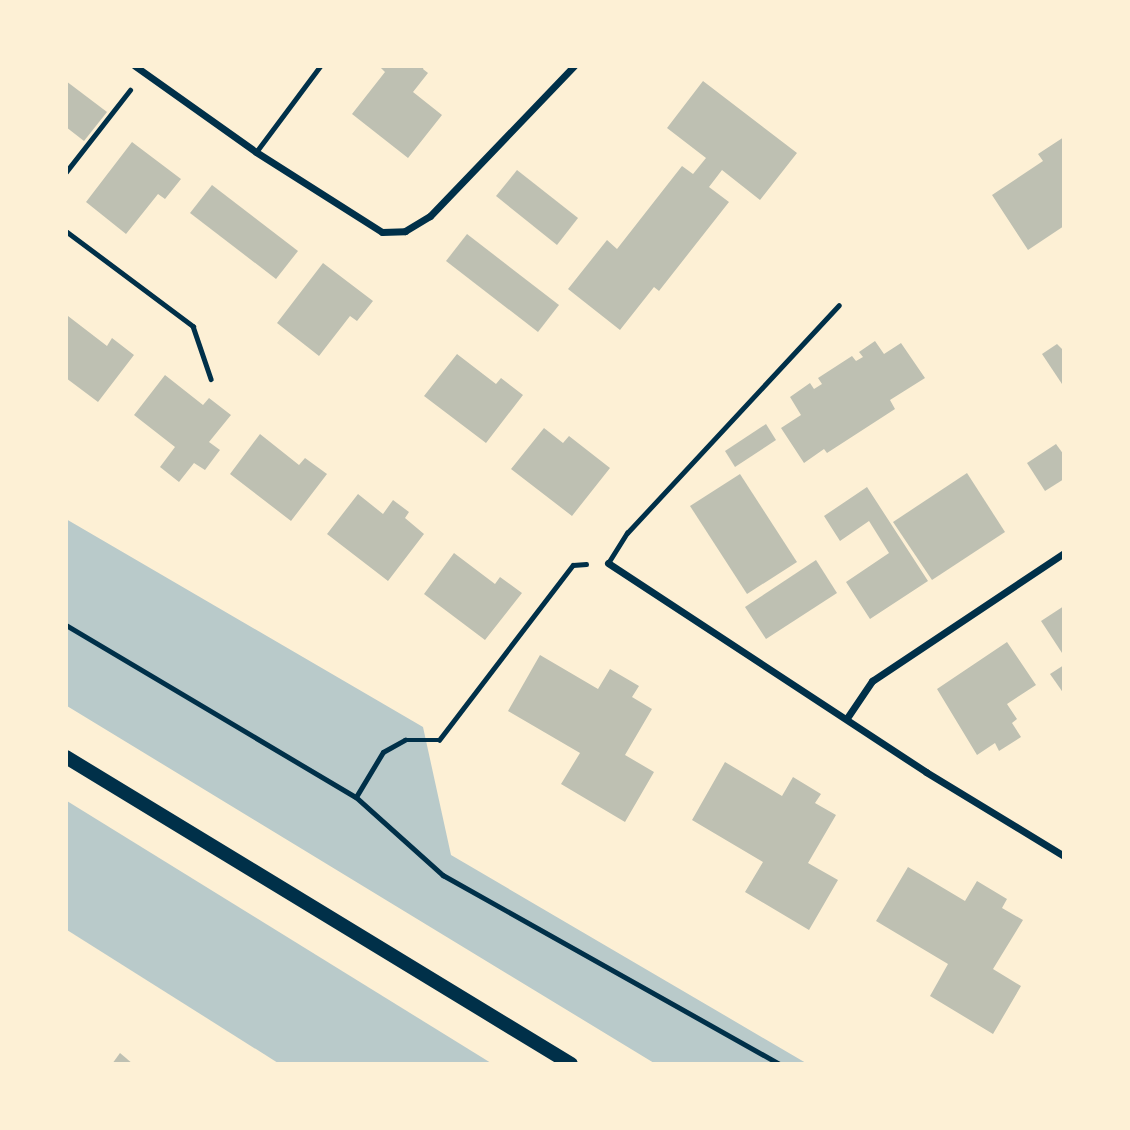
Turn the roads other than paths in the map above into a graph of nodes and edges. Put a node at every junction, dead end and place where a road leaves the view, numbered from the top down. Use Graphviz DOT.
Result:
graph roads {
  1 [pos="135,66"];
  2 [pos="320,66"];
  3 [pos="574,66"];
  4 [pos="256,152"];
  5 [pos="839,306"];
  6 [pos="1063,553"];
  7 [pos="608,563"];
  8 [pos="847,718"];
  9 [pos="66,757"];
  10 [pos="1063,856"];
  11 [pos="571,1063"];
  1 -- 4 [label="street"];
  2 -- 4 [label="lane"];
  3 -- 4 [label="street"];
  5 -- 7 [label="lane"];
  6 -- 8 [label="street"];
  7 -- 8 [label="street"];
  8 -- 10 [label="street"];
  9 -- 11 [label="main road"];
}
